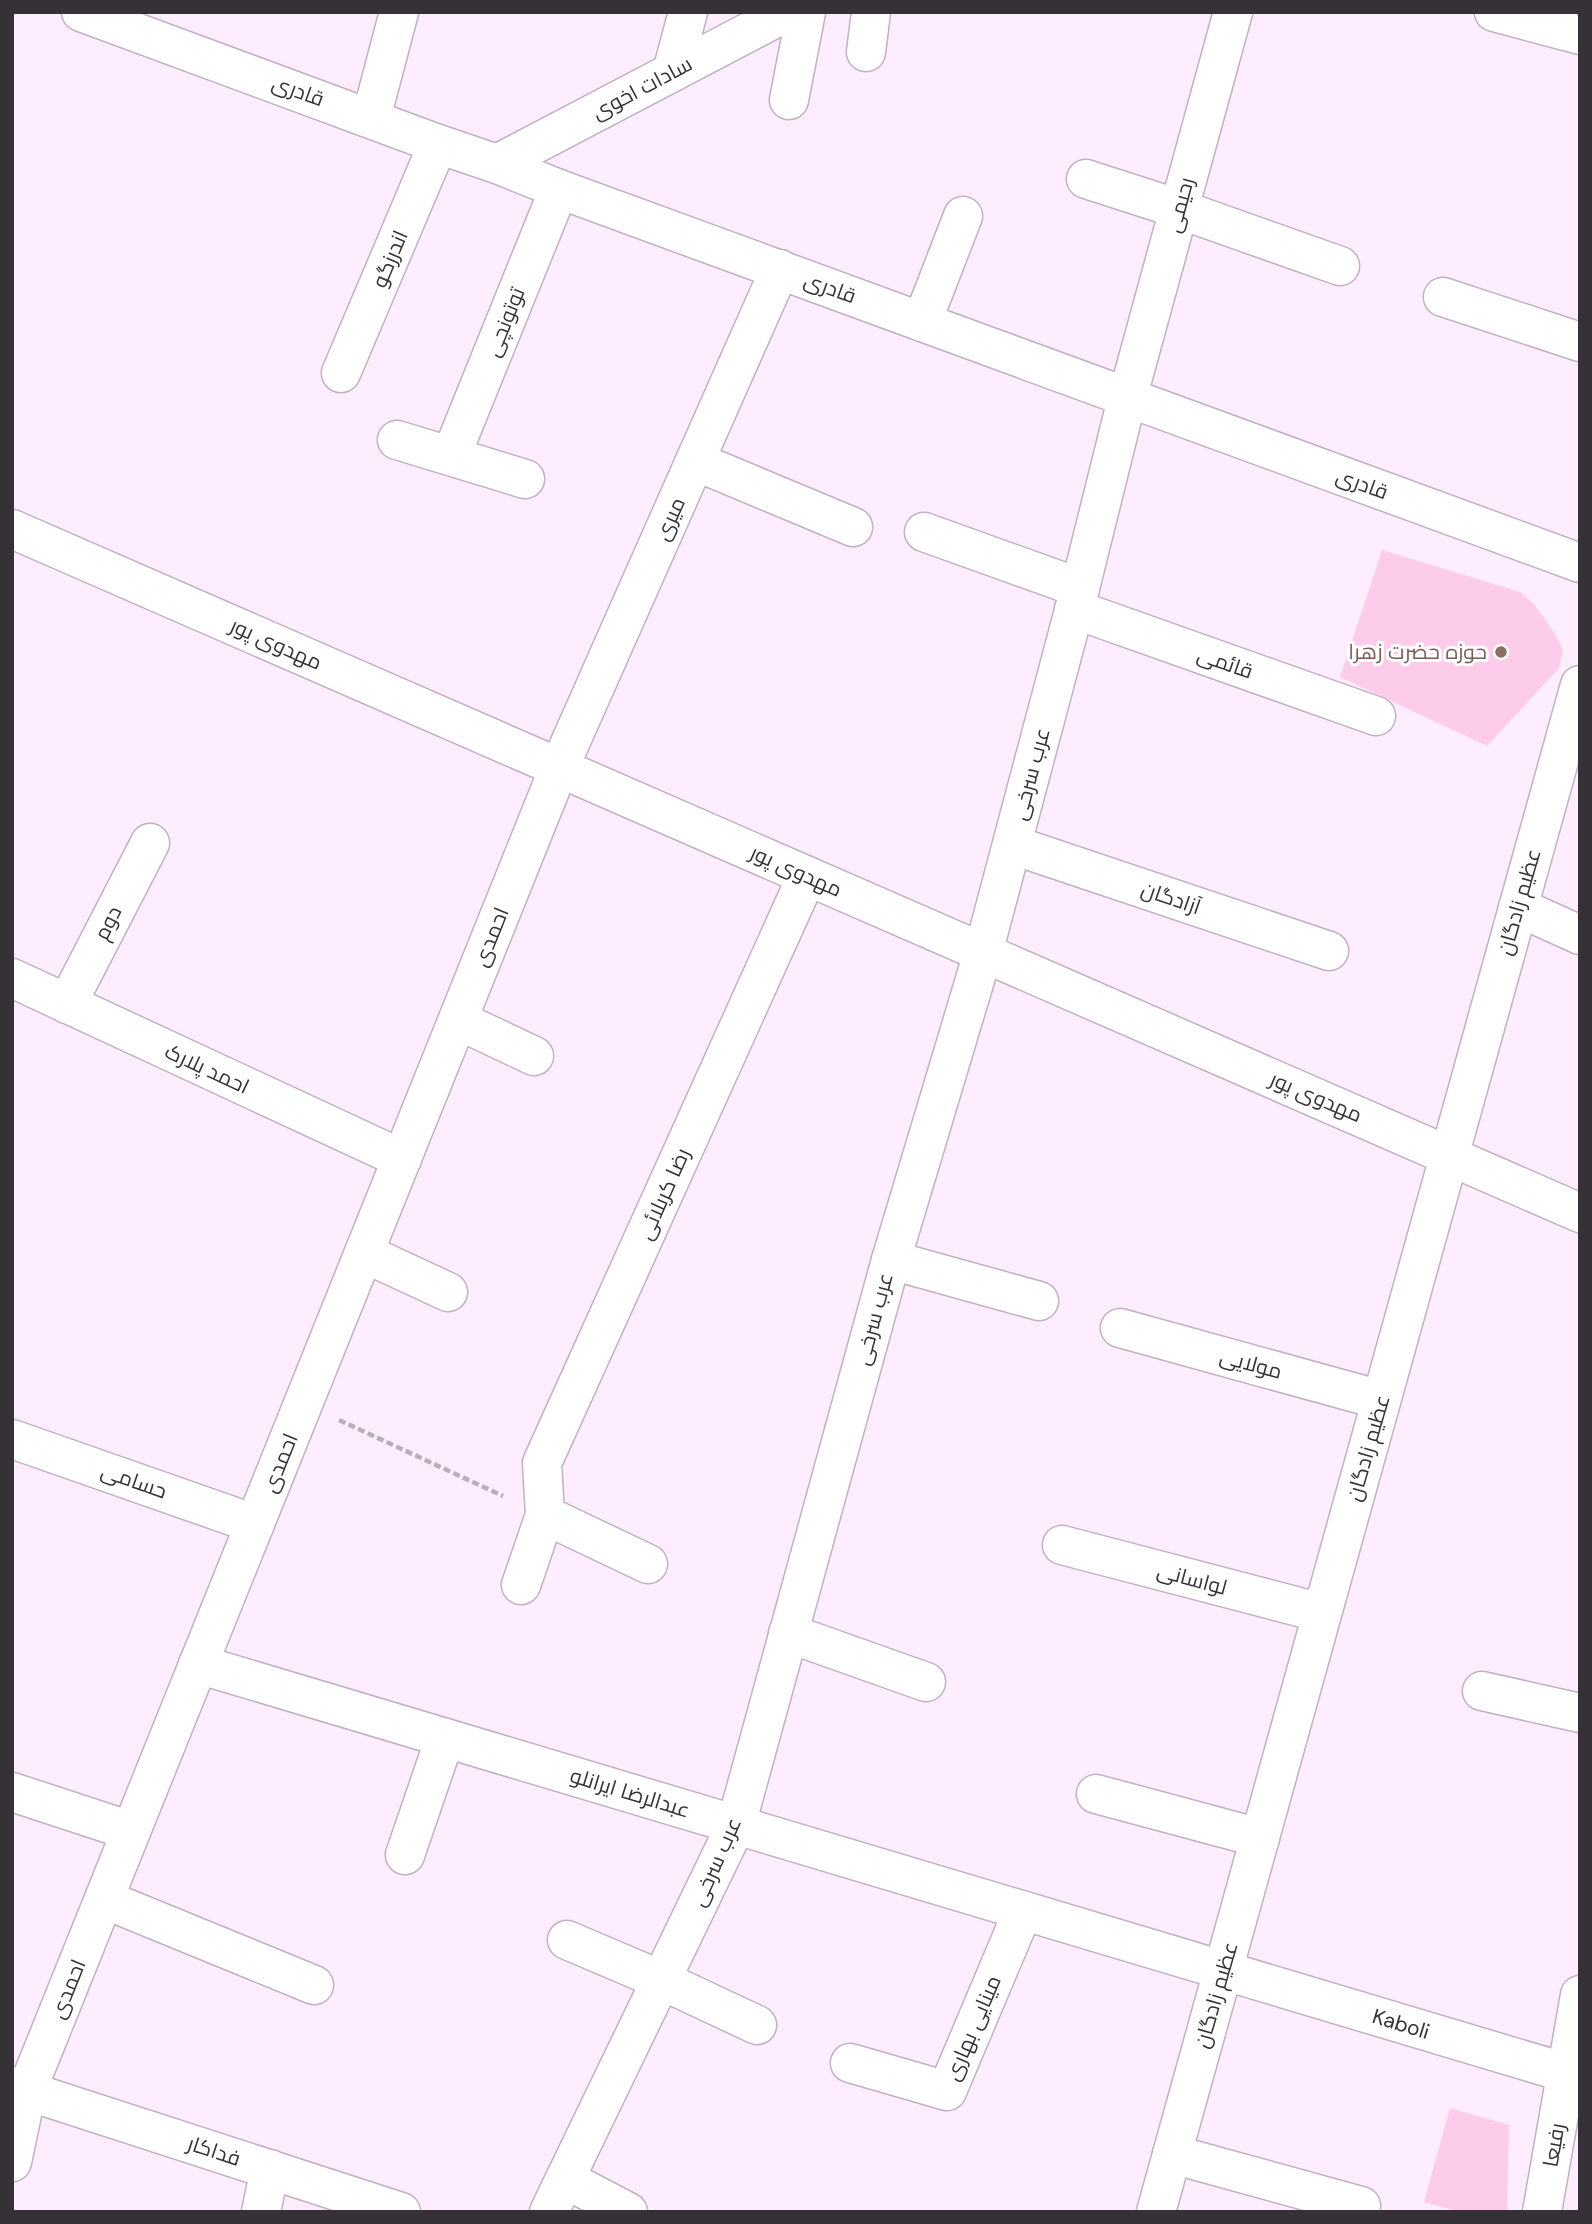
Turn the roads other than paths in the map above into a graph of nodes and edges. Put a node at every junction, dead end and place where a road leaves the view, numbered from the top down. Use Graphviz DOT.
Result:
graph roads {
  1 [pos="80,12"];
  2 [pos="399,12"];
  3 [pos="688,12"];
  4 [pos="787,12"];
  5 [pos="806,12"];
  6 [pos="871,12"];
  7 [pos="1233,12"];
  8 [pos="1494,12"];
  9 [pos="1580,36"];
  10 [pos="866,52"];
  11 [pos="672,72"];
  12 [pos="789,100"];
  13 [pos="371,118"];
  14 [pos="438,144"];
  15 [pos="497,164"];
  16 [pos="1086,179"];
  17 [pos="559,189"];
  18 [pos="1179,209"];
  19 [pos="963,216"];
  20 [pos="1340,266"];
  21 [pos="780,269"];
  22 [pos="1443,297"];
  23 [pos="922,322"];
  24 [pos="1580,342"];
  25 [pos="341,373"];
  26 [pos="1127,399"];
  27 [pos="397,440"];
  28 [pos="452,456"];
  29 [pos="695,461"];
  30 [pos="525,479"];
  31 [pos="853,527"];
  32 [pos="12,529"];
  33 [pos="924,532"];
  34 [pos="1580,563"];
  35 [pos="1077,599"];
  36 [pos="1580,685"];
  37 [pos="1376,716"];
  38 [pos="559,768"];
  39 [pos="150,843"];
  40 [pos="1013,845"];
  41 [pos="807,876"];
  42 [pos="1518,907"];
  43 [pos="1580,935"];
  44 [pos="1329,951"];
  45 [pos="983,953"];
  46 [pos="12,978"];
  47 [pos="67,1004"];
  48 [pos="458,1020"];
  49 [pos="534,1056"];
  50 [pos="1449,1155"];
  51 [pos="402,1159"];
  52 [pos="1580,1213"];
  53 [pos="364,1253"];
  54 [pos="891,1259"];
  55 [pos="448,1292"];
  56 [pos="1039,1301"];
  57 [pos="1120,1328"];
  58 [pos="1381,1400"];
  59 [pos="12,1439"];
  60 [pos="545,1516"];
  61 [pos="255,1524"];
  62 [pos="1062,1545"];
  63 [pos="648,1564"];
  64 [pos="521,1585"];
  65 [pos="1322,1613"];
  66 [pos="788,1633"];
  67 [pos="198,1664"];
  68 [pos="926,1682"];
  69 [pos="1482,1691"];
  70 [pos="1580,1713"];
  71 [pos="445,1738"];
  72 [pos="12,1792"];
  73 [pos="1096,1794"];
  74 [pos="736,1825"];
  75 [pos="131,1831"];
  76 [pos="1260,1838"];
  77 [pos="405,1855"];
  78 [pos="104,1899"];
  79 [pos="1023,1911"];
  80 [pos="567,1940"];
  81 [pos="1223,1971"];
  82 [pos="661,1980"];
  83 [pos="314,1985"];
  84 [pos="1580,1995"];
  85 [pos="757,2025"];
  86 [pos="850,2063"];
  87 [pos="1573,2075"];
  88 [pos="20,2088"];
  89 [pos="1172,2154"];
  90 [pos="12,2162"];
  91 [pos="270,2169"];
  92 [pos="557,2195"];
  93 [pos="1361,2206"];
  94 [pos="261,2212"];
  95 [pos="401,2212"];
  96 [pos="628,2212"];
  97 [pos="1156,2212"];
  98 [pos="1542,2212"];
  1 -- 13 [label="street, قادرى"];
  2 -- 13 [label="street"];
  3 -- 11 [label="street"];
  4 -- 11 [label="street, سادات اخوی"];
  5 -- 12 [label="street"];
  6 -- 10 [label="street"];
  7 -- 18 [label="street, رحیمی"];
  8 -- 9 [label="street"];
  11 -- 15 [label="street, سادات اخوی"];
  13 -- 14 [label="street, قادرى"];
  14 -- 15 [label="street, قادرى"];
  14 -- 25 [label="street, اندرزگو"];
  15 -- 17 [label="street, قادرى"];
  16 -- 18 [label="street"];
  17 -- 21 [label="street, قادرى"];
  17 -- 28 [label="street, توتونچی"];
  18 -- 20 [label="street"];
  18 -- 26 [label="street, رحیمی"];
  19 -- 23 [label="street"];
  21 -- 23 [label="street, قادرى"];
  21 -- 29 [label="street, میری"];
  22 -- 24 [label="street"];
  23 -- 26 [label="street, قادرى"];
  26 -- 34 [label="street, قادرى"];
  26 -- 35 [label="street, عرب سرخی"];
  27 -- 28 [label="street"];
  28 -- 30 [label="street"];
  29 -- 31 [label="street"];
  29 -- 38 [label="street, میری"];
  32 -- 38 [label="street, مهدوی پور"];
  33 -- 35 [label="street, قائمی"];
  35 -- 37 [label="street, قائمی"];
  35 -- 40 [label="street, عرب سرخی"];
  36 -- 42 [label="street, عظیم زادگان"];
  38 -- 41 [label="street, مهدوی پور"];
  38 -- 48 [label="street, احمدی"];
  39 -- 47 [label="street, دوم"];
  40 -- 44 [label="street, آزادگان"];
  40 -- 45 [label="street, عرب سرخی"];
  41 -- 45 [label="street, مهدوی پور"];
  41 -- 60 [label="street, رضا کربلائی"];
  42 -- 43 [label="street"];
  42 -- 50 [label="street, عظیم زادگان"];
  45 -- 50 [label="street, مهدوی پور"];
  45 -- 54 [label="street, عرب سرخی"];
  46 -- 47 [label="street, احمد پلارک"];
  47 -- 51 [label="street, احمد پلارک"];
  48 -- 49 [label="street"];
  48 -- 51 [label="street, احمدی"];
  50 -- 52 [label="street, مهدوی پور"];
  50 -- 58 [label="street, عظیم زادگان"];
  51 -- 53 [label="street, احمدی"];
  53 -- 55 [label="street"];
  53 -- 61 [label="street, احمدی"];
  54 -- 56 [label="street"];
  54 -- 66 [label="street, عرب سرخی"];
  57 -- 58 [label="street, مولایی"];
  58 -- 65 [label="street, عظیم زادگان"];
  59 -- 61 [label="street, حسامی"];
  60 -- 63 [label="street"];
  60 -- 64 [label="street"];
  61 -- 67 [label="street, احمدی"];
  62 -- 65 [label="street, لواسانی"];
  65 -- 76 [label="street, عظیم زادگان"];
  66 -- 68 [label="street"];
  66 -- 74 [label="street, عرب سرخی"];
  67 -- 71 [label="street, عبدالرضا ایرانلو"];
  67 -- 75 [label="street, احمدی"];
  69 -- 70 [label="street"];
  71 -- 74 [label="street, عبدالرضا ایرانلو"];
  71 -- 77 [label="street"];
  72 -- 75 [label="street"];
  73 -- 76 [label="street"];
  74 -- 79 [label="street, عبدالرضا ایرانلو"];
  74 -- 82 [label="street, عرب سرخی"];
  75 -- 78 [label="street, احمدی"];
  76 -- 81 [label="street, عظیم زادگان"];
  78 -- 83 [label="street"];
  78 -- 88 [label="street, احمدی"];
  79 -- 81 [label="street, عبدالرضا ایرانلو"];
  79 -- 86 [label="street, مینایی بهاری"];
  80 -- 82 [label="street"];
  81 -- 87 [label="street, Kaboli"];
  81 -- 89 [label="street, عظیم زادگان"];
  82 -- 85 [label="street"];
  82 -- 92 [label="street, عرب سرخی"];
  84 -- 87 [label="street, رفیعا"];
  87 -- 98 [label="street, رفیعا"];
  88 -- 90 [label="street, احمدی"];
  88 -- 91 [label="street, فداکار"];
  89 -- 93 [label="street"];
  89 -- 97 [label="street, عظیم زادگان"];
  91 -- 94 [label="street"];
  91 -- 95 [label="street, فداکار"];
  92 -- 96 [label="street"];
}
